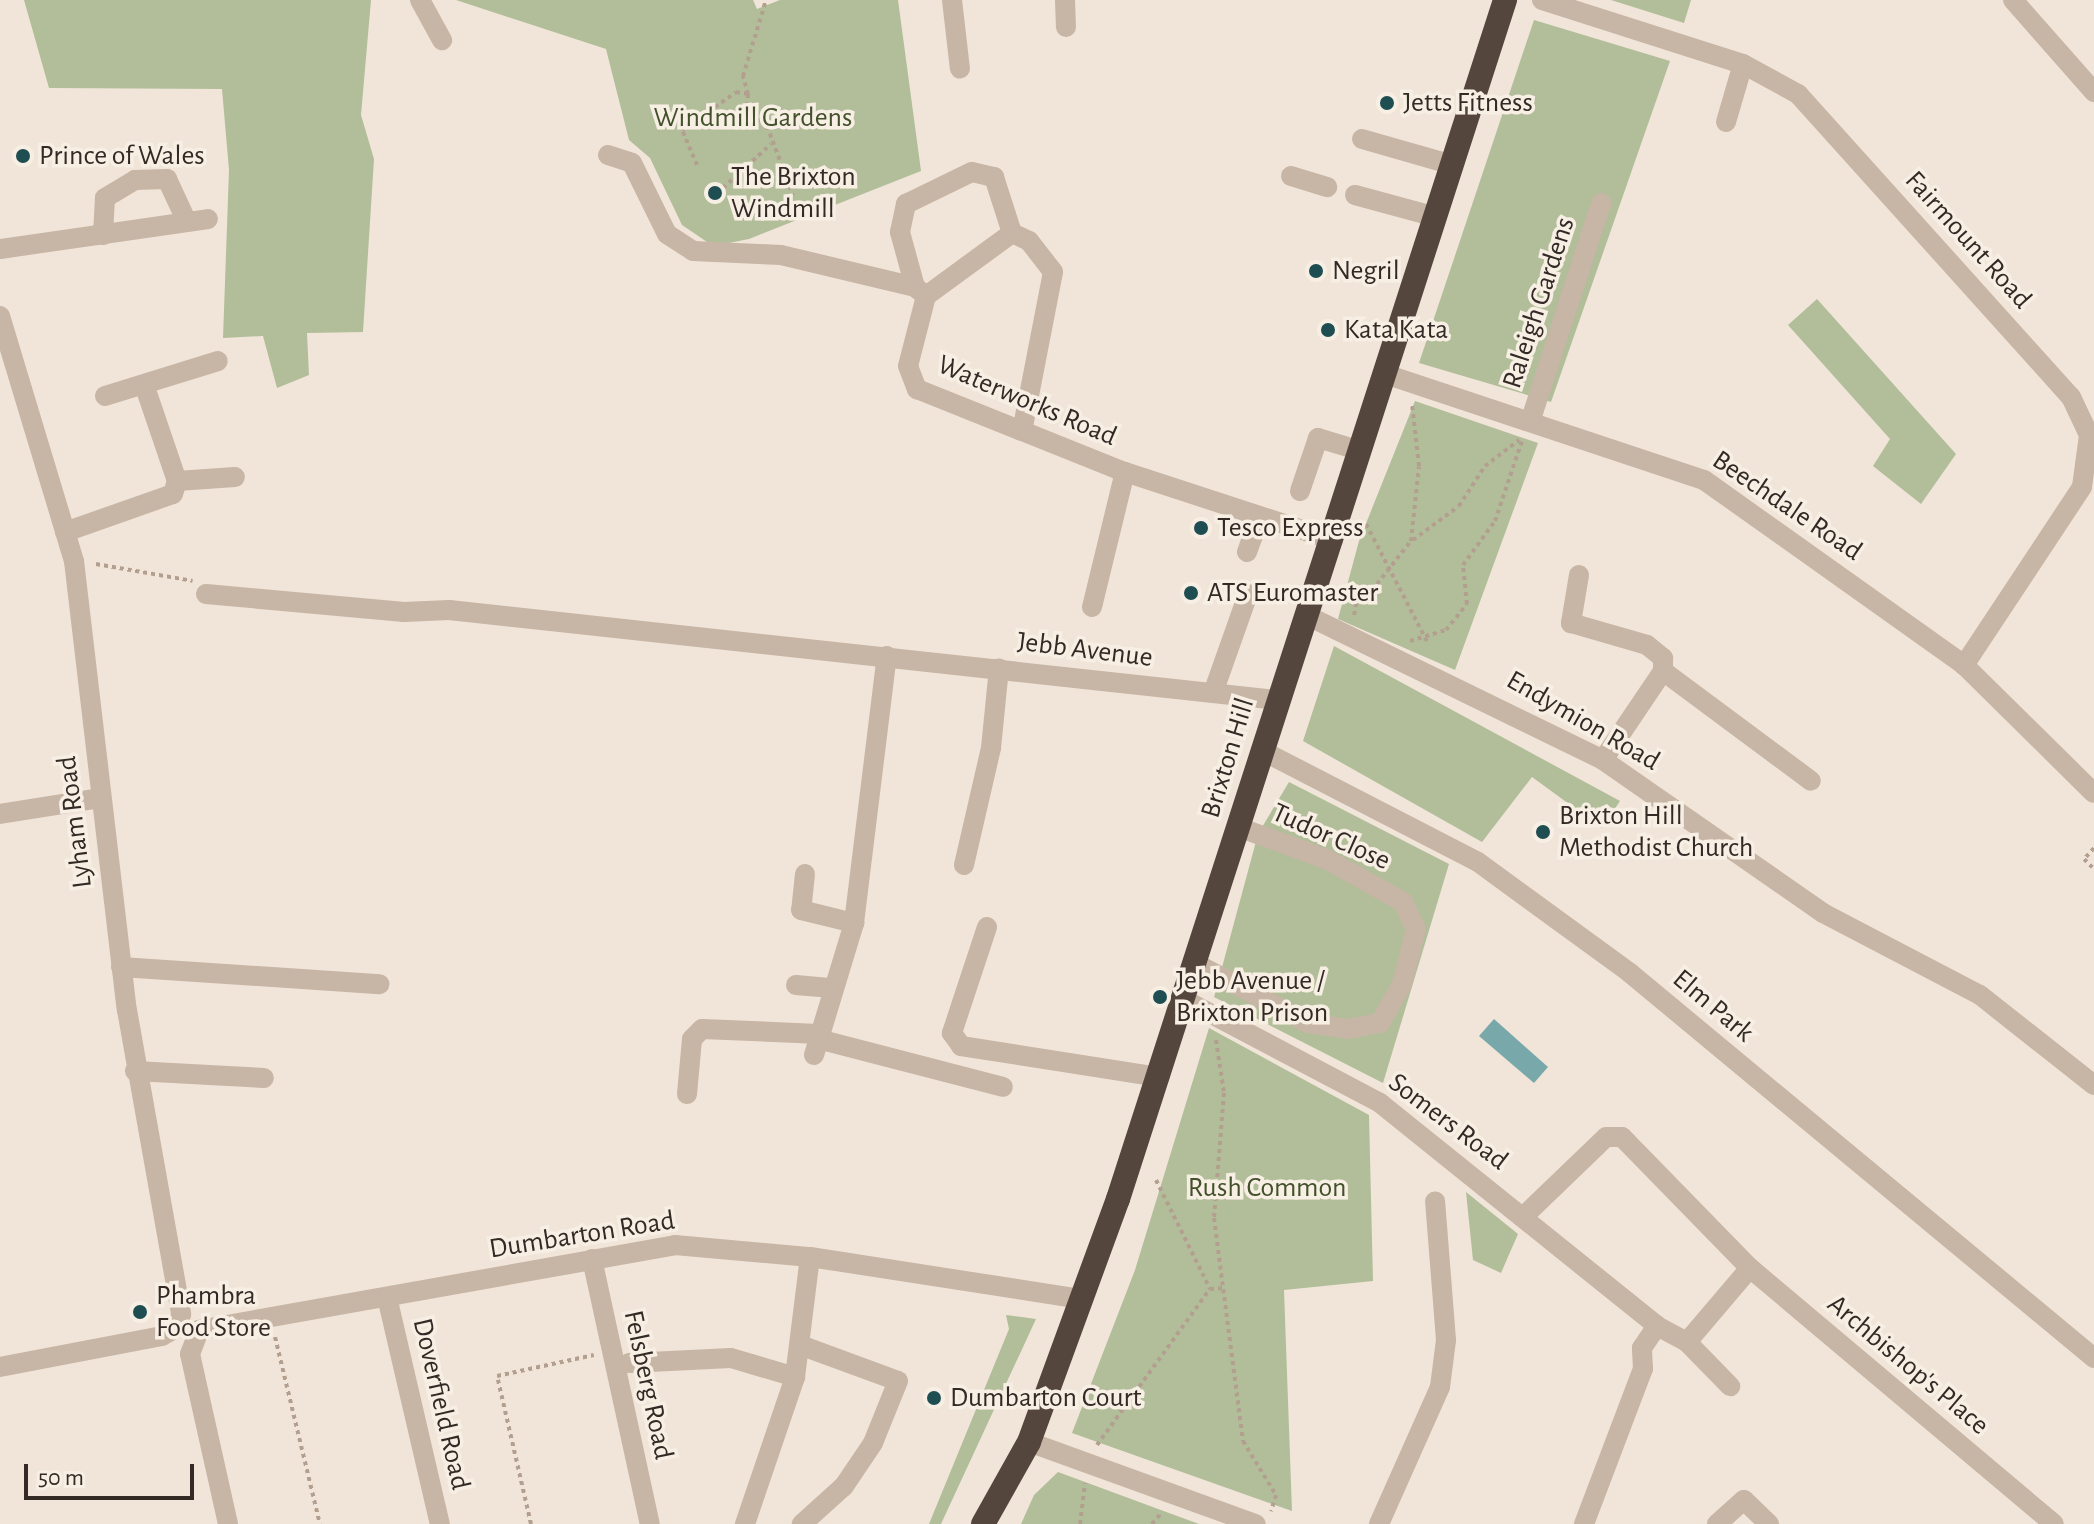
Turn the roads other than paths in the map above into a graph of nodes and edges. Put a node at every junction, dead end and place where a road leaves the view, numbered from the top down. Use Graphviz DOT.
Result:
graph roads {
  1 [pos="420,0"];
  2 [pos="952,0"];
  3 [pos="1065,0"];
  4 [pos="1505,0"];
  5 [pos="1542,0"];
  6 [pos="2013,0"];
  7 [pos="1066,27"];
  8 [pos="442,40"];
  9 [pos="1743,64"];
  10 [pos="960,69"];
  11 [pos="2094,92"];
  12 [pos="1726,122"];
  13 [pos="1362,139"];
  14 [pos="608,155"];
  15 [pos="1453,165"];
  16 [pos="1291,176"];
  17 [pos="1327,187"];
  18 [pos="1355,195"];
  19 [pos="1601,203"];
  20 [pos="1436,217"];
  21 [pos="1012,233"];
  22 [pos="103,235"];
  23 [pos="0,249"];
  24 [pos="920,291"];
  25 [pos="0,316"];
  26 [pos="218,361"];
  27 [pos="1385,374"];
  28 [pos="144,384"];
  29 [pos="105,396"];
  30 [pos="1522,423"];
  31 [pos="1022,431"];
  32 [pos="1361,451"];
  33 [pos="1125,472"];
  34 [pos="235,477"];
  35 [pos="177,481"];
  36 [pos="1300,491"];
  37 [pos="1260,517"];
  38 [pos="65,532"];
  39 [pos="1333,540"];
  40 [pos="1247,552"];
  41 [pos="1579,575"];
  42 [pos="1248,594"];
  43 [pos="215,595"];
  44 [pos="1092,607"];
  45 [pos="1308,616"];
  46 [pos="887,656"];
  47 [pos="1964,665"];
  48 [pos="999,668"];
  49 [pos="1663,671"];
  50 [pos="1213,693"];
  51 [pos="1276,700"];
  52 [pos="1261,750"];
  53 [pos="1603,760"];
  54 [pos="1811,781"];
  55 [pos="2094,793"];
  56 [pos="100,798"];
  57 [pos="0,814"];
  58 [pos="1238,827"];
  59 [pos="964,865"];
  60 [pos="805,874"];
  61 [pos="854,923"];
  62 [pos="987,927"];
  63 [pos="1195,963"];
  64 [pos="121,967"];
  65 [pos="379,984"];
  66 [pos="796,985"];
  67 [pos="832,988"];
  68 [pos="1183,999"];
  69 [pos="817,1043"];
  70 [pos="135,1071"];
  71 [pos="1160,1077"];
  72 [pos="264,1078"];
  73 [pos="2094,1085"];
  74 [pos="1003,1087"];
  75 [pos="687,1094"];
  76 [pos="1435,1201"];
  77 [pos="1525,1215"];
  78 [pos="810,1257"];
  79 [pos="592,1259"];
  80 [pos="1750,1268"];
  81 [pos="387,1297"];
  82 [pos="1082,1299"];
  83 [pos="1657,1326"];
  84 [pos="185,1332"];
  85 [pos="1687,1342"];
  86 [pos="800,1345"];
  87 [pos="2090,1348"];
  88 [pos="629,1363"];
  89 [pos="0,1367"];
  90 [pos="795,1377"];
  91 [pos="1730,1386"];
  92 [pos="1029,1442"];
  93 [pos="1264,1518"];
  94 [pos="228,1524"];
  95 [pos="440,1524"];
  96 [pos="650,1524"];
  97 [pos="745,1524"];
  98 [pos="802,1524"];
  99 [pos="983,1524"];
  100 [pos="1379,1524"];
  101 [pos="1584,1524"];
  102 [pos="1717,1524"];
  103 [pos="1769,1524"];
  104 [pos="2054,1524"];
  1 -- 8 [label="street"];
  2 -- 10 [label="street"];
  3 -- 7 [label="street"];
  4 -- 15 [label="highway, Brixton Hill"];
  5 -- 9 [label="street, Fairmount Road"];
  6 -- 11 [label="street"];
  9 -- 12 [label="street"];
  9 -- 47 [label="street, Fairmount Road"];
  13 -- 15 [label="street"];
  14 -- 24 [label="street"];
  15 -- 20 [label="highway, Brixton Hill"];
  16 -- 17 [label="street"];
  18 -- 20 [label="street"];
  19 -- 30 [label="street, Raleigh Gardens"];
  20 -- 27 [label="highway, Brixton Hill"];
  21 -- 24 [label="street"];
  21 -- 24 [label="street"];
  21 -- 31 [label="street"];
  22 -- 22 [label="street"];
  22 -- 23 [label="street"];
  24 -- 31 [label="street, Waterworks Road"];
  25 -- 38 [label="street, Lyham Road"];
  26 -- 28 [label="street"];
  27 -- 30 [label="street, Beechdale Road"];
  27 -- 32 [label="highway, Brixton Hill"];
  28 -- 29 [label="street"];
  28 -- 35 [label="street"];
  30 -- 47 [label="street, Beechdale Road"];
  31 -- 33 [label="street, Waterworks Road"];
  32 -- 36 [label="street"];
  32 -- 39 [label="highway, Brixton Hill"];
  33 -- 37 [label="street, Waterworks Road"];
  33 -- 44 [label="street"];
  34 -- 35 [label="street"];
  35 -- 38 [label="street"];
  37 -- 39 [label="street, Waterworks Road"];
  37 -- 40 [label="street"];
  38 -- 56 [label="street, Lyham Road"];
  39 -- 45 [label="highway, Brixton Hill"];
  41 -- 49 [label="street"];
  42 -- 50 [label="street"];
  43 -- 46 [label="street, Jebb Avenue"];
  45 -- 51 [label="highway, Brixton Hill"];
  45 -- 53 [label="street, Endymion Road"];
  46 -- 48 [label="street, Jebb Avenue"];
  46 -- 61 [label="street"];
  47 -- 55 [label="street, Beechdale Road"];
  48 -- 50 [label="street, Jebb Avenue"];
  48 -- 59 [label="street"];
  49 -- 53 [label="street"];
  49 -- 54 [label="street"];
  50 -- 51 [label="street, Jebb Avenue"];
  51 -- 52 [label="highway, Brixton Hill"];
  52 -- 58 [label="highway, Brixton Hill"];
  52 -- 87 [label="street, Elm Park"];
  53 -- 73 [label="street, Endymion Road"];
  56 -- 57 [label="street"];
  56 -- 64 [label="street, Lyham Road"];
  58 -- 63 [label="highway, Brixton Hill"];
  58 -- 63 [label="street, Tudor Close"];
  60 -- 61 [label="street"];
  61 -- 67 [label="street"];
  62 -- 71 [label="street"];
  63 -- 68 [label="highway, Brixton Hill"];
  64 -- 65 [label="street"];
  64 -- 70 [label="street, Lyham Road"];
  66 -- 67 [label="street"];
  67 -- 69 [label="street"];
  68 -- 71 [label="highway, Brixton Hill"];
  68 -- 77 [label="street, Somers Road"];
  69 -- 74 [label="street"];
  69 -- 75 [label="street"];
  70 -- 72 [label="street"];
  70 -- 84 [label="street, Lyham Road"];
  71 -- 82 [label="highway, Brixton Hill"];
  76 -- 100 [label="street"];
  77 -- 80 [label="street, Archbishop's Place"];
  77 -- 83 [label="street, Somers Road"];
  78 -- 79 [label="street, Dumbarton Road"];
  78 -- 82 [label="street, Dumbarton Road"];
  78 -- 86 [label="street"];
  79 -- 81 [label="street, Dumbarton Road"];
  79 -- 96 [label="street, Felsberg Road"];
  80 -- 85 [label="street"];
  80 -- 104 [label="street, Archbishop's Place"];
  81 -- 84 [label="street, Dumbarton Road"];
  81 -- 95 [label="street, Doverfield Road"];
  82 -- 92 [label="highway, Brixton Hill"];
  83 -- 85 [label="street, Somers Road"];
  83 -- 101 [label="street"];
  84 -- 89 [label="street, Dumbarton Road"];
  84 -- 94 [label="street, Lyham Road"];
  85 -- 91 [label="street, Somers Road"];
  86 -- 90 [label="street"];
  86 -- 98 [label="street"];
  88 -- 90 [label="street"];
  90 -- 97 [label="street"];
  92 -- 93 [label="street"];
  92 -- 99 [label="highway, Brixton Hill"];
  102 -- 103 [label="street"];
}
